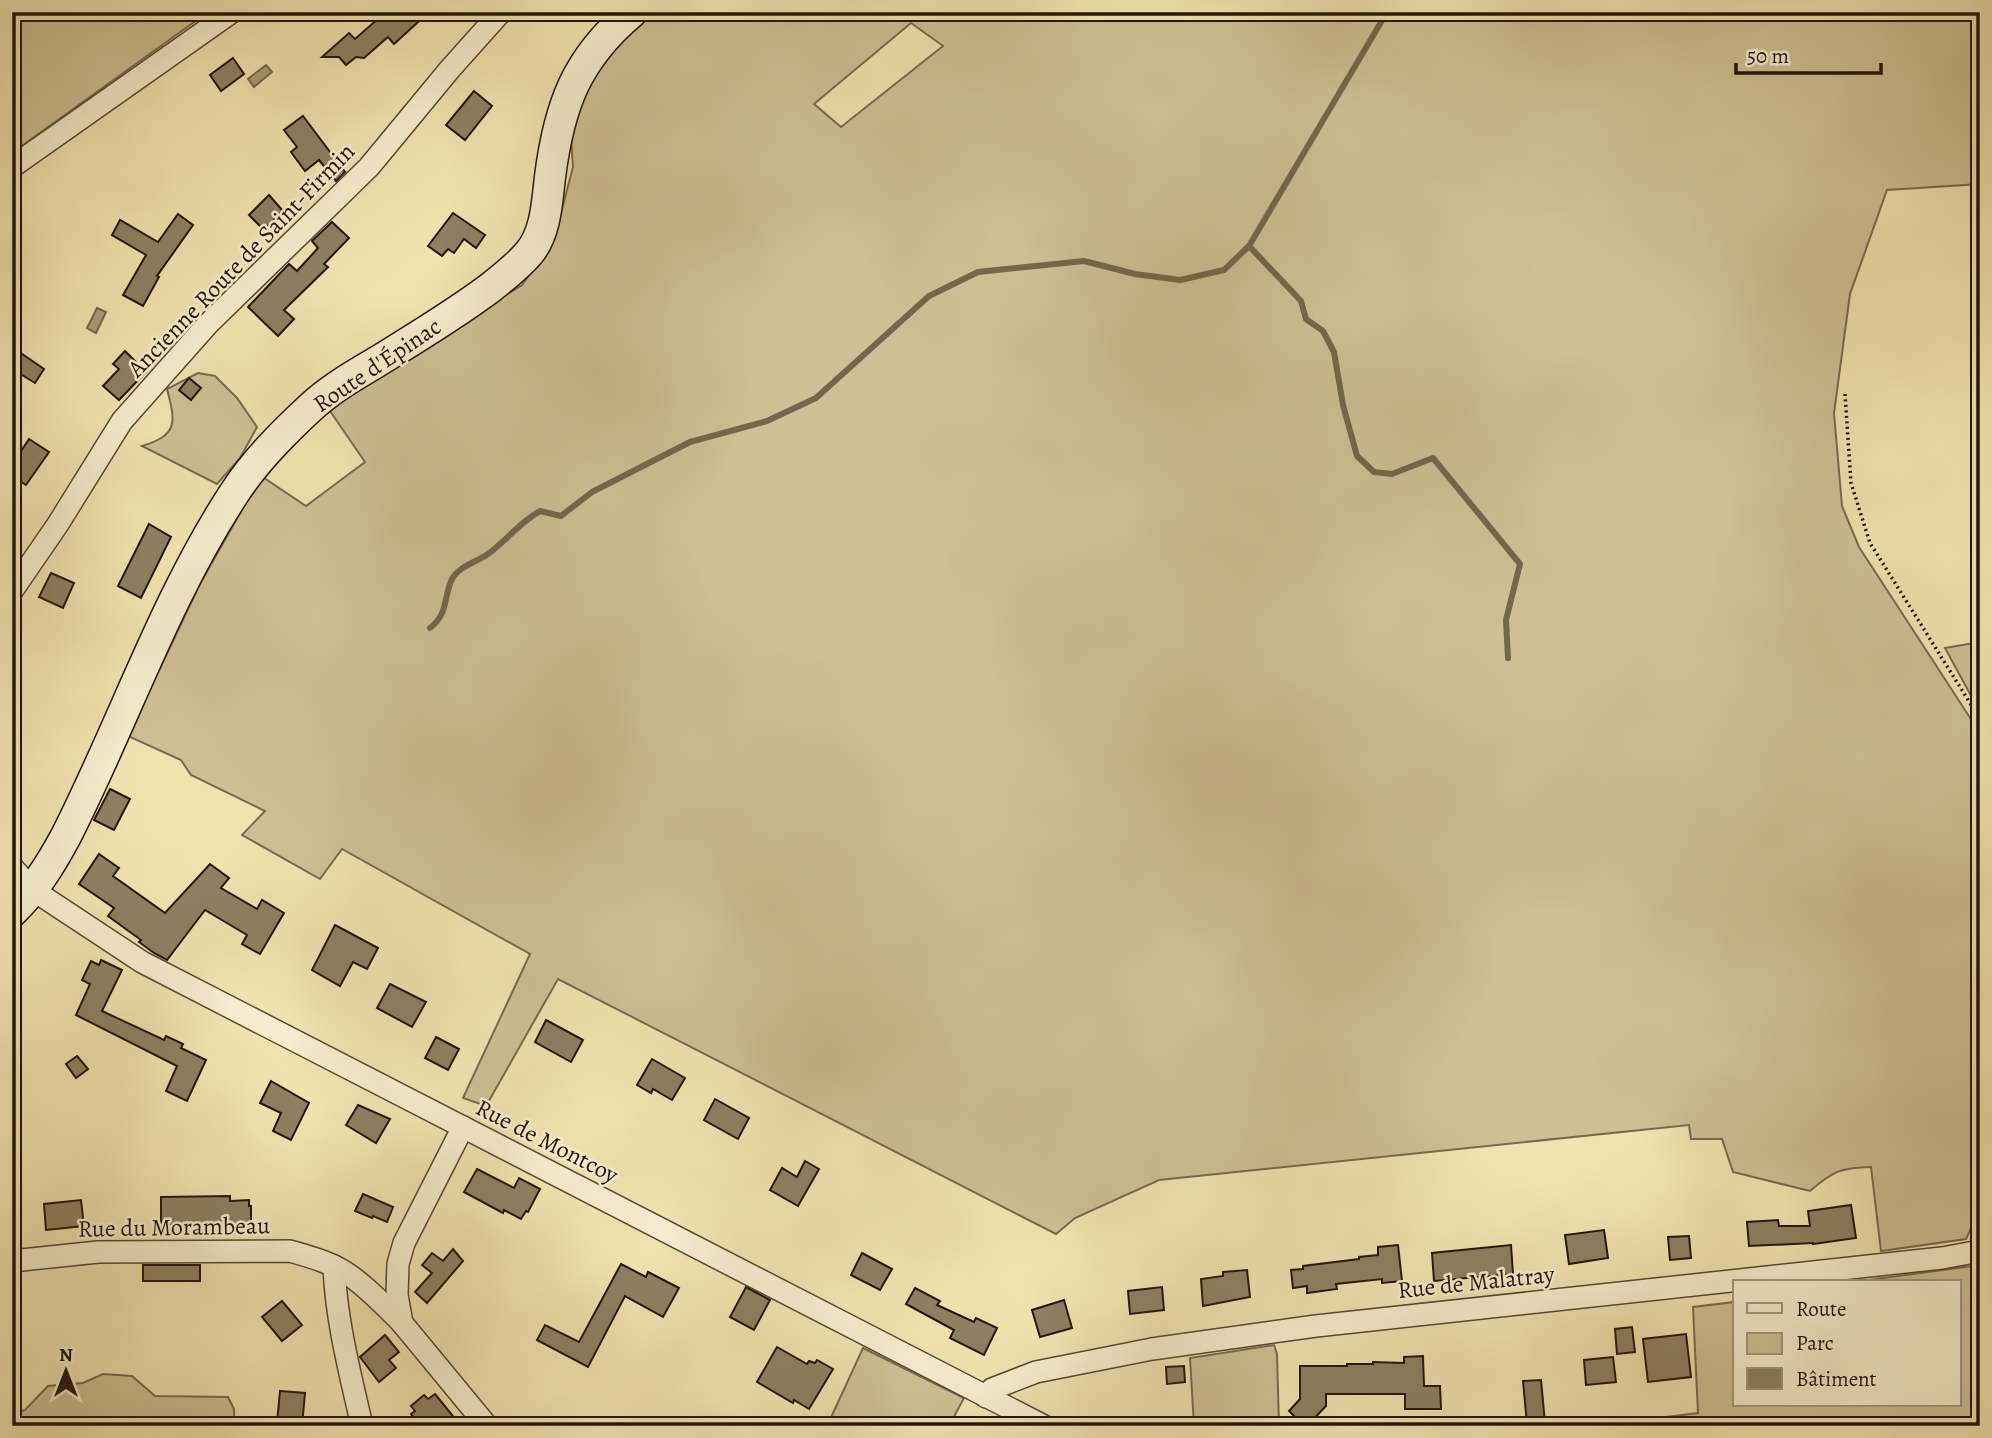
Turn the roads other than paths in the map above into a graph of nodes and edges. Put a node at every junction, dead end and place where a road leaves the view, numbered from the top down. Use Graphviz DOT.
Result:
graph roads {
  1 [pos="232,12"];
  2 [pos="501,12"];
  3 [pos="632,12"];
  4 [pos="12,167"];
  5 [pos="12,592"];
  6 [pos="12,867"];
  7 [pos="33,890"];
  8 [pos="12,912"];
  9 [pos="463,1127"];
  10 [pos="1980,1251"];
  11 [pos="12,1261"];
  12 [pos="334,1266"];
  13 [pos="1739,1280"];
  14 [pos="1733,1281"];
  15 [pos="402,1323"];
  16 [pos="986,1396"];
  17 [pos="362,1426"];
  18 [pos="487,1426"];
  19 [pos="1044,1426"];
  1 -- 4 [label="street"];
  2 -- 5 [label="street, Ancienne Route de Saint-Firmin"];
  3 -- 7 [label="main road, Route d'Épinac"];
  6 -- 7 [label="street, Rue de Montcoy"];
  7 -- 8 [label="main road, Route d'Épinac"];
  7 -- 9 [label="street, Rue de Montcoy"];
  9 -- 15 [label="street"];
  9 -- 16 [label="street, Rue de Montcoy"];
  10 -- 13 [label="street, Rue de Malatray"];
  11 -- 12 [label="street, Rue du Morambeau"];
  12 -- 15 [label="street, Rue du Morambeau"];
  12 -- 17 [label="street"];
  14 -- 16 [label="street, Rue de Malatray"];
  15 -- 18 [label="street, Rue du Morambeau"];
  16 -- 19 [label="street, Rue de Montcoy"];
}
